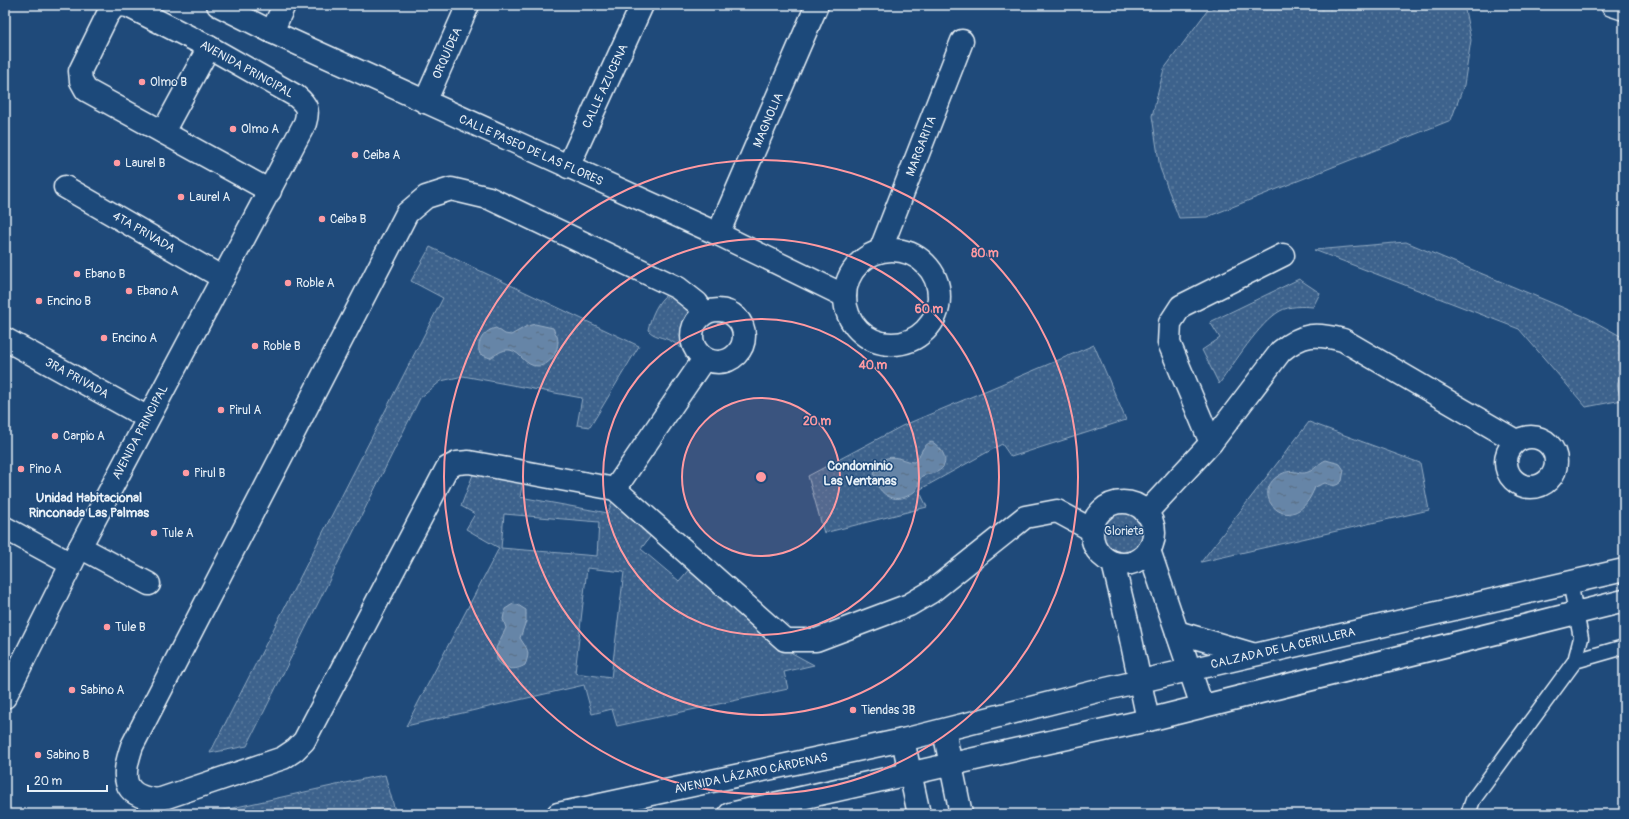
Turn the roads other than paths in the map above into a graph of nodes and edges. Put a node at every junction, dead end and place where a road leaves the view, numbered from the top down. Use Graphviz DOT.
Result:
graph roads {
  1 [pos="120,5"];
  2 [pos="218,5"];
  3 [pos="284,5"];
  4 [pos="468,5"];
  5 [pos="642,5"];
  6 [pos="817,5"];
  7 [pos="1612,5"];
  8 [pos="1624,9"];
  9 [pos="272,32"];
  10 [pos="962,41"];
  11 [pos="209,48"];
  12 [pos="425,102"];
  13 [pos="163,132"];
  14 [pos="568,167"];
  15 [pos="65,187"];
  16 [pos="270,191"];
  17 [pos="718,234"];
  18 [pos="880,251"];
  19 [pos="1283,255"];
  20 [pos="223,278"];
  21 [pos="845,296"];
  22 [pos="704,313"];
  23 [pos="5,339"];
  24 [pos="704,359"];
  25 [pos="148,418"];
  26 [pos="1516,441"];
  27 [pos="1211,443"];
  28 [pos="615,489"];
  29 [pos="1146,513"];
  30 [pos="5,528"];
  31 [pos="1092,530"];
  32 [pos="1149,550"];
  33 [pos="76,555"];
  34 [pos="1113,564"];
  35 [pos="1624,570"];
  36 [pos="1570,582"];
  37 [pos="149,584"];
  38 [pos="1624,601"];
  39 [pos="1576,613"];
  40 [pos="1177,632"];
  41 [pos="1624,647"];
  42 [pos="1253,655"];
  43 [pos="1575,661"];
  44 [pos="1190,670"];
  45 [pos="1140,681"];
  46 [pos="5,697"];
  47 [pos="1202,706"];
  48 [pos="1148,720"];
  49 [pos="944,731"];
  50 [pos="903,740"];
  51 [pos="951,764"];
  52 [pos="911,774"];
  53 [pos="768,810"];
  54 [pos="558,814"];
  55 [pos="730,814"];
  56 [pos="920,814"];
  57 [pos="961,814"];
  58 [pos="1468,814"];
  1 -- 11 [label="street, AVENIDA PRINCIPAL"];
  1 -- 13 [label="street, AVENIDA PRINCIPAL"];
  2 -- 9 [label="street, CALLE PASEO DE LAS FLORES"];
  3 -- 9 [label="street"];
  4 -- 12 [label="street, ORQUÍDEA"];
  5 -- 14 [label="street, CALLE AZUCENA"];
  6 -- 17 [label="street, MAGNOLIA"];
  7 -- 8 [label="street"];
  9 -- 12 [label="street, CALLE PASEO DE LAS FLORES"];
  10 -- 18 [label="street, MARGARITA"];
  11 -- 13 [label="street"];
  11 -- 16 [label="street, AVENIDA PRINCIPAL"];
  12 -- 14 [label="street, CALLE PASEO DE LAS FLORES"];
  13 -- 16 [label="street, AVENIDA PRINCIPAL"];
  14 -- 17 [label="street, CALLE PASEO DE LAS FLORES"];
  15 -- 20 [label="street, 4TA PRIVADA"];
  16 -- 20 [label="street, AVENIDA PRINCIPAL"];
  17 -- 21 [label="street, CALLE PASEO DE LAS FLORES"];
  18 -- 21 [label="street"];
  18 -- 21 [label="street"];
  19 -- 27 [label="street"];
  20 -- 25 [label="street, AVENIDA PRINCIPAL"];
  22 -- 24 [label="street"];
  22 -- 24 [label="street"];
  22 -- 28 [label="street"];
  23 -- 25 [label="street, 3RA PRIVADA"];
  24 -- 28 [label="street"];
  25 -- 33 [label="street, AVENIDA PRINCIPAL"];
  26 -- 27 [label="street"];
  27 -- 29 [label="street"];
  28 -- 31 [label="street"];
  29 -- 31 [label="street"];
  29 -- 32 [label="street"];
  30 -- 33 [label="street"];
  31 -- 34 [label="street"];
  32 -- 34 [label="street"];
  32 -- 40 [label="street"];
  33 -- 37 [label="street"];
  33 -- 46 [label="street, AVENIDA PRINCIPAL"];
  34 -- 45 [label="street"];
  35 -- 36 [label="street, CALZADA DE LA CERILLERA"];
  36 -- 39 [label="lane"];
  36 -- 42 [label="street, CALZADA DE LA CERILLERA"];
  38 -- 39 [label="street"];
  39 -- 43 [label="lane"];
  39 -- 47 [label="street"];
  40 -- 42 [label="street"];
  40 -- 44 [label="street"];
  41 -- 43 [label="lane"];
  42 -- 44 [label="street, CALZADA DE LA CERILLERA"];
  43 -- 58 [label="lane"];
  44 -- 45 [label="street, CALZADA DE LA CERILLERA"];
  44 -- 47 [label="street"];
  45 -- 48 [label="street"];
  45 -- 49 [label="street, CALZADA DE LA CERILLERA"];
  47 -- 48 [label="street"];
  48 -- 51 [label="street"];
  49 -- 50 [label="street, AVENIDA LÁZARO CÁRDENAS"];
  49 -- 51 [label="street"];
  50 -- 52 [label="street"];
  50 -- 54 [label="street, AVENIDA LÁZARO CÁRDENAS"];
  51 -- 52 [label="street"];
  51 -- 57 [label="street"];
  52 -- 53 [label="street"];
  52 -- 56 [label="street"];
  53 -- 55 [label="street"];
}
